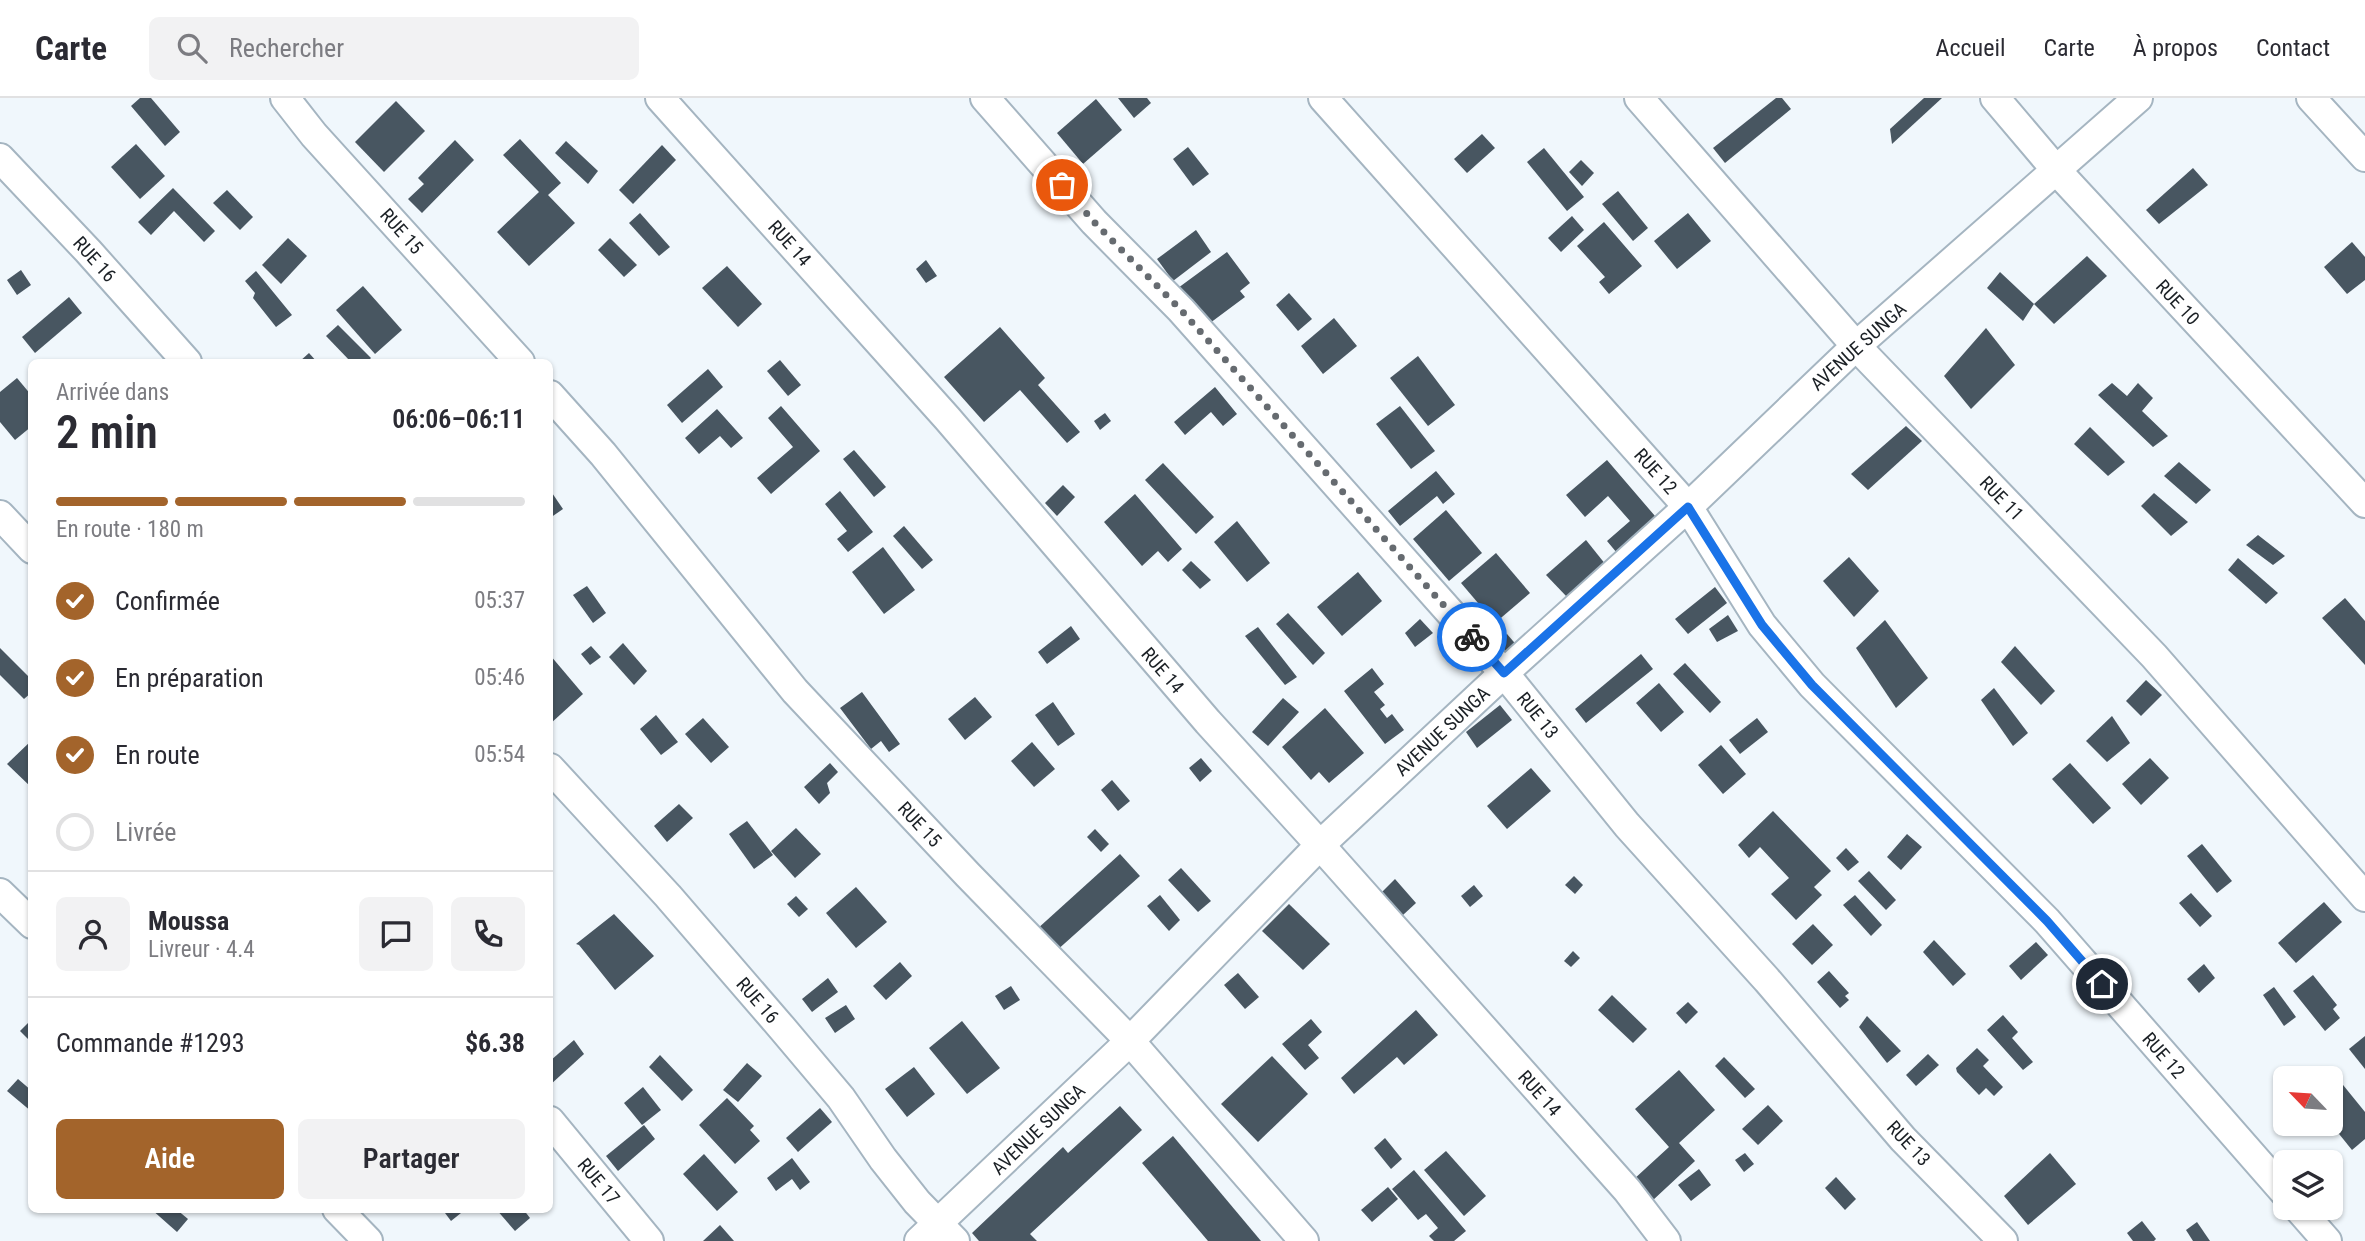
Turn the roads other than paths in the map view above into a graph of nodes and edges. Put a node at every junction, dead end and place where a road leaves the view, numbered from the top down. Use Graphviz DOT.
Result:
graph roads {
  1 [pos="285,98"];
  2 [pos="660,98"];
  3 [pos="985,98"];
  4 [pos="1323,98"];
  5 [pos="1639,98"];
  6 [pos="1995,98"];
  7 [pos="2138,98"];
  8 [pos="2311,98"];
  9 [pos="2365,157"];
  10 [pos="0,158"];
  11 [pos="2057,171"];
  12 [pos="1856,346"];
  13 [pos="184,359"];
  14 [pos="517,359"];
  15 [pos="553,398"];
  16 [pos="2365,503"];
  17 [pos="1688,507"];
  18 [pos="0,515"];
  19 [pos="28,545"];
  20 [pos="1504,673"];
  21 [pos="553,771"];
  22 [pos="1320,845"];
  23 [pos="0,893"];
  24 [pos="2365,897"];
  25 [pos="28,920"];
  26 [pos="1130,1041"];
  27 [pos="553,1125"];
  28 [pos="2273,1179"];
  29 [pos="341,1213"];
  30 [pos="2309,1220"];
  31 [pos="937,1235"];
  32 [pos="368,1241"];
  33 [pos="649,1241"];
  34 [pos="1304,1241"];
  35 [pos="1666,1241"];
  36 [pos="2003,1241"];
  37 [pos="2327,1241"];
  1 -- 14 [label="street, RUE 15"];
  2 -- 22 [label="street, RUE 14"];
  3 -- 20 [label="street, RUE 13"];
  4 -- 17 [label="street, RUE 12"];
  5 -- 12 [label="street, RUE 11"];
  6 -- 11 [label="street, RUE 10"];
  7 -- 11 [label="street, AVENUE SUNGA"];
  8 -- 9 [label="street"];
  10 -- 13 [label="street, RUE 16"];
  11 -- 12 [label="street, AVENUE SUNGA"];
  11 -- 16 [label="street, RUE 10"];
  12 -- 17 [label="street, AVENUE SUNGA"];
  12 -- 24 [label="street, RUE 11"];
  15 -- 26 [label="street, RUE 15"];
  17 -- 20 [label="street, AVENUE SUNGA"];
  17 -- 28 [label="street, RUE 12"];
  18 -- 19 [label="street"];
  20 -- 22 [label="street, AVENUE SUNGA"];
  20 -- 36 [label="street, RUE 13"];
  21 -- 31 [label="street, RUE 16"];
  22 -- 26 [label="street, AVENUE SUNGA"];
  22 -- 35 [label="street, RUE 14"];
  23 -- 25 [label="street"];
  26 -- 31 [label="street, AVENUE SUNGA"];
  26 -- 34 [label="street, RUE 15"];
  27 -- 33 [label="street, RUE 17"];
  29 -- 32 [label="street"];
  30 -- 37 [label="street"];
}
